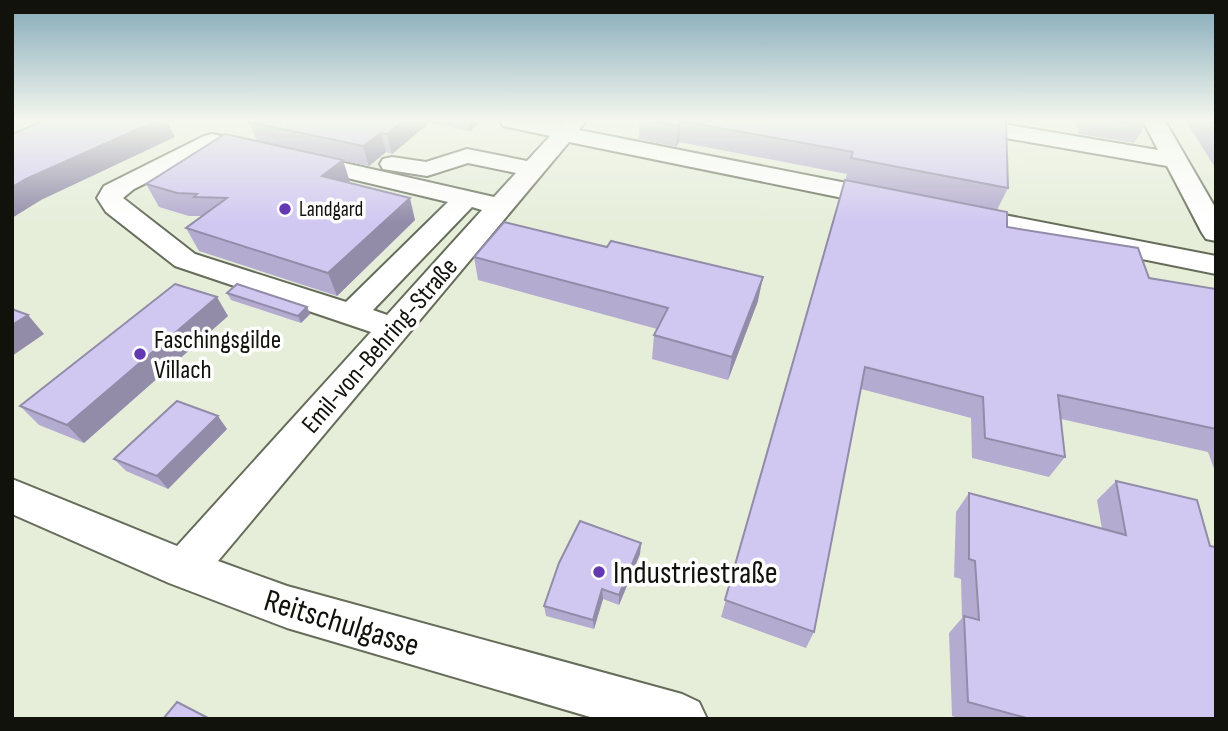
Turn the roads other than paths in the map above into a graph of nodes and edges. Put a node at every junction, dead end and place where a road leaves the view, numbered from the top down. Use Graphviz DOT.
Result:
graph roads {
  1 [pos="183,155"];
  2 [pos="275,155"];
  3 [pos="345,155"];
  4 [pos="545,155"];
  5 [pos="687,155"];
  6 [pos="1147,155"];
  7 [pos="1173,155"];
  8 [pos="1176,160"];
  9 [pos="533,169"];
  10 [pos="466,198"];
  11 [pos="915,205"];
  12 [pos="500,206"];
  13 [pos="943,211"];
  14 [pos="1216,233"];
  15 [pos="1216,265"];
  16 [pos="352,314"];
  17 [pos="394,328"];
  18 [pos="12,496"];
  19 [pos="184,569"];
  20 [pos="682,719"];
  1 -- 16 [label="street"];
  2 -- 10 [label="street"];
  3 -- 9 [label="street"];
  4 -- 9 [label="street, Emil-von-Behring-Straße"];
  5 -- 11 [label="street"];
  6 -- 8 [label="street"];
  7 -- 8 [label="street"];
  8 -- 14 [label="street"];
  9 -- 12 [label="street, Emil-von-Behring-Straße"];
  10 -- 12 [label="street"];
  10 -- 16 [label="street"];
  12 -- 17 [label="street, Emil-von-Behring-Straße"];
  13 -- 15 [label="street"];
  16 -- 17 [label="street"];
  17 -- 19 [label="street, Emil-von-Behring-Straße"];
  18 -- 19 [label="street, Reitschulgasse"];
  19 -- 20 [label="street, Reitschulgasse"];
}
